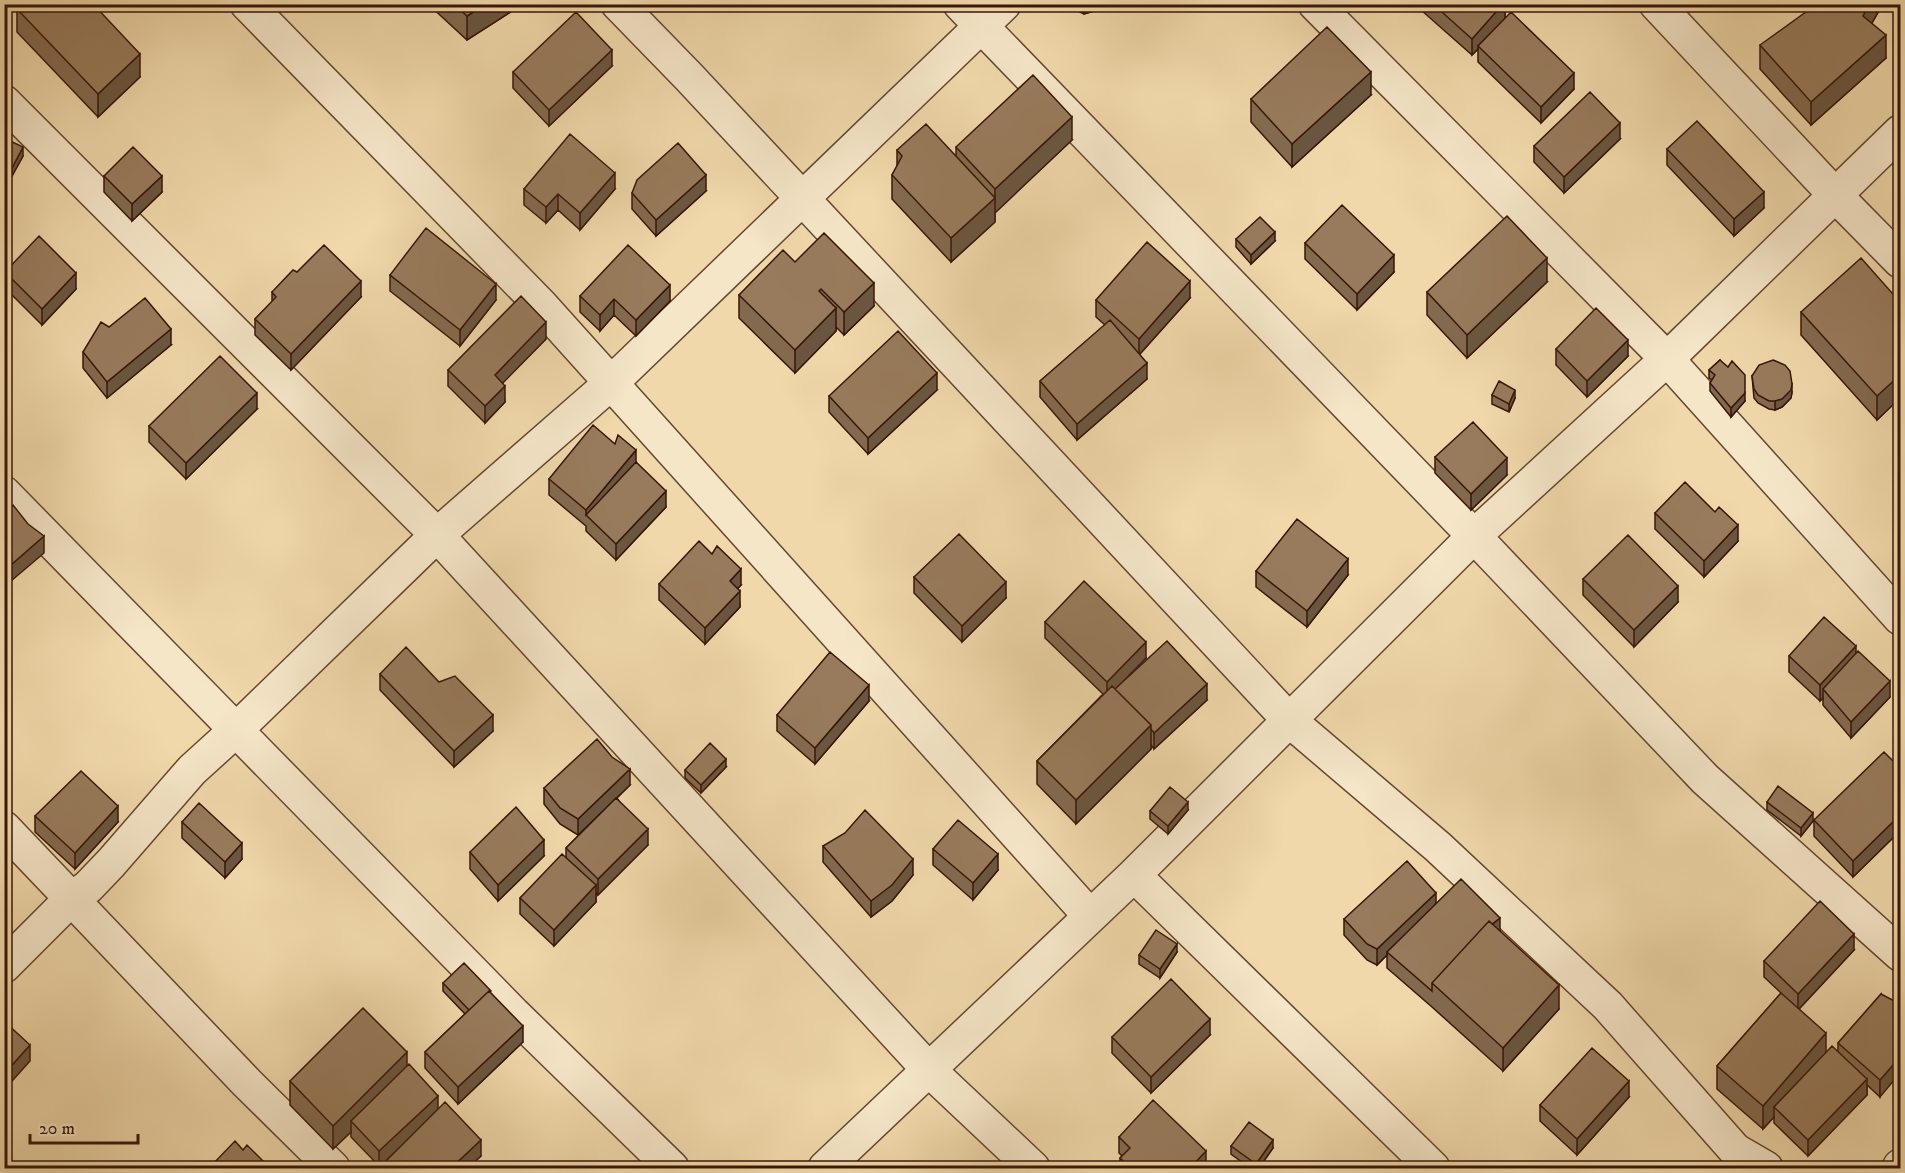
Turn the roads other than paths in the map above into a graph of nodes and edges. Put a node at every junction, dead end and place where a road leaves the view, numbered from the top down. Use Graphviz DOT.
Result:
graph roads {
  1 [pos="247,4"];
  2 [pos="618,4"];
  3 [pos="1315,4"];
  4 [pos="1656,4"];
  5 [pos="982,12"];
  6 [pos="4,102"];
  7 [pos="1900,132"];
  8 [pos="1836,196"];
  9 [pos="803,199"];
  10 [pos="1900,261"];
  11 [pos="1667,359"];
  12 [pos="610,383"];
  13 [pos="4,493"];
  14 [pos="436,535"];
  15 [pos="1474,536"];
  16 [pos="1900,618"];
  17 [pos="1289,720"];
  18 [pos="236,730"];
  19 [pos="4,828"];
  20 [pos="1134,876"];
  21 [pos="71,899"];
  22 [pos="1090,916"];
  23 [pos="1900,954"];
  24 [pos="4,966"];
  25 [pos="929,1070"];
  26 [pos="333,1168"];
  27 [pos="672,1168"];
  28 [pos="825,1168"];
  29 [pos="1033,1168"];
  30 [pos="1433,1168"];
  31 [pos="1766,1168"];
  1 -- 12 [label="street"];
  2 -- 9 [label="street"];
  3 -- 11 [label="street"];
  4 -- 8 [label="street"];
  5 -- 9 [label="street"];
  5 -- 15 [label="street"];
  6 -- 14 [label="street"];
  7 -- 8 [label="street"];
  8 -- 10 [label="street"];
  8 -- 11 [label="street"];
  9 -- 12 [label="street"];
  9 -- 17 [label="street"];
  11 -- 15 [label="street"];
  11 -- 16 [label="street"];
  12 -- 14 [label="street"];
  12 -- 22 [label="street"];
  13 -- 18 [label="street"];
  14 -- 18 [label="street"];
  14 -- 25 [label="street"];
  15 -- 17 [label="street"];
  15 -- 23 [label="street"];
  17 -- 20 [label="street"];
  17 -- 31 [label="street"];
  18 -- 21 [label="street"];
  18 -- 27 [label="street"];
  19 -- 21 [label="street"];
  20 -- 22 [label="street"];
  20 -- 30 [label="street"];
  21 -- 24 [label="street"];
  21 -- 26 [label="street"];
  22 -- 25 [label="street"];
  25 -- 28 [label="street"];
  25 -- 29 [label="street"];
}
